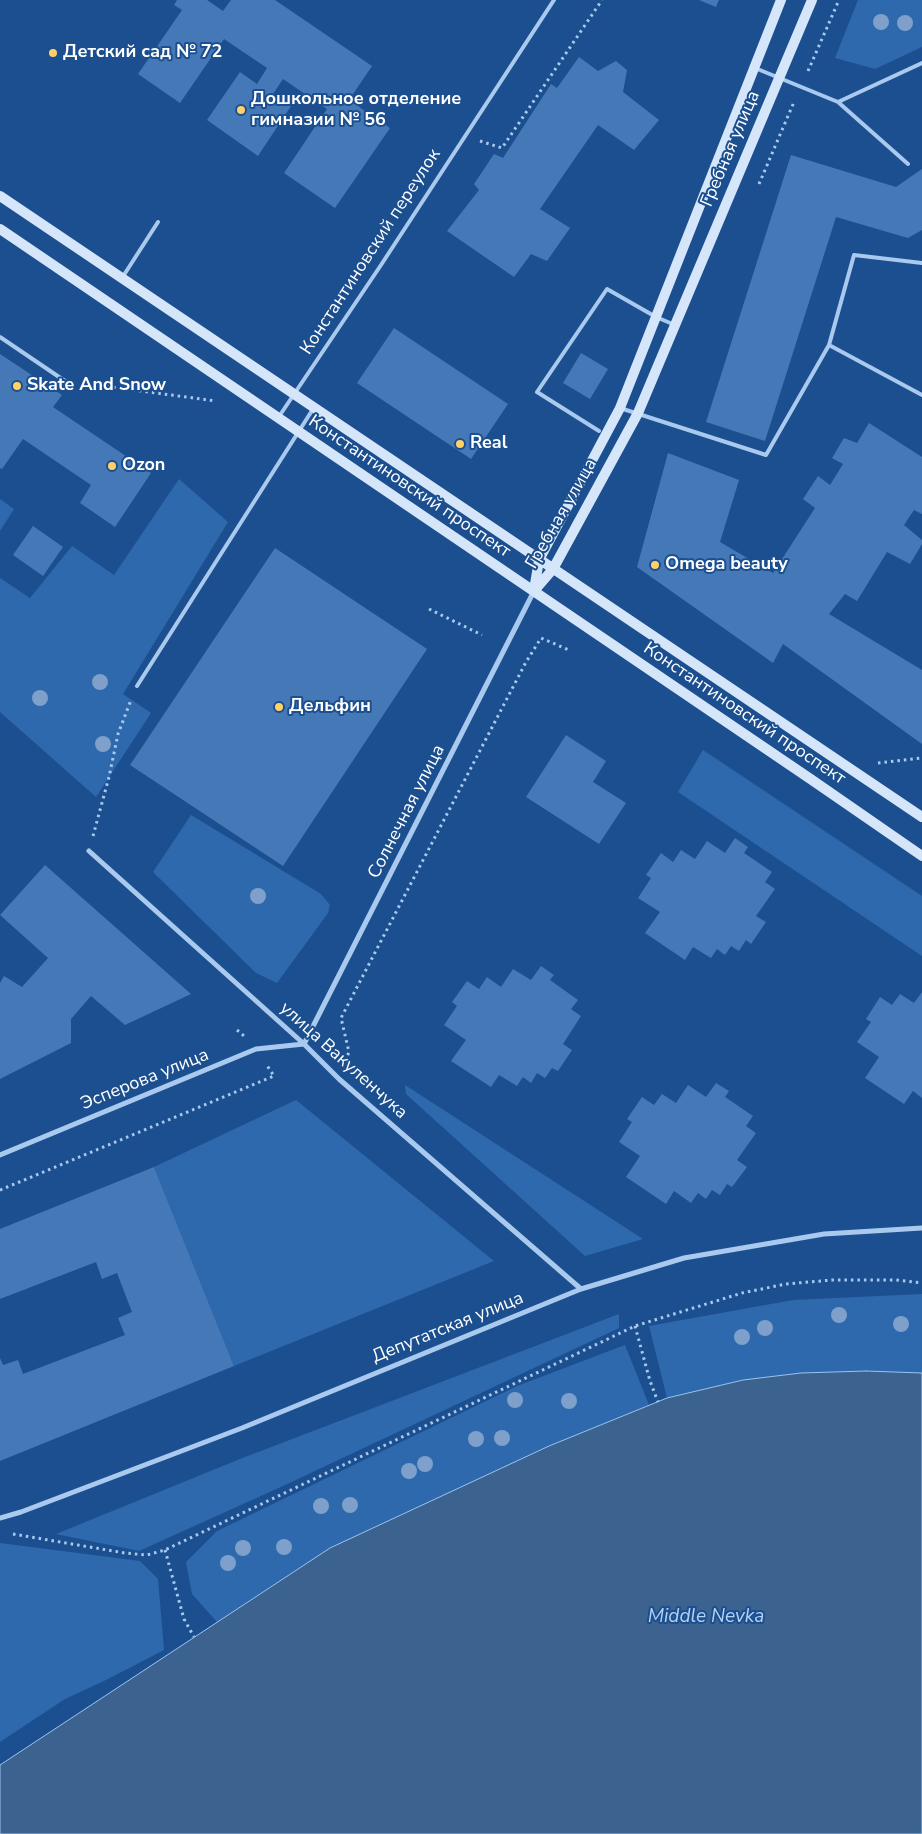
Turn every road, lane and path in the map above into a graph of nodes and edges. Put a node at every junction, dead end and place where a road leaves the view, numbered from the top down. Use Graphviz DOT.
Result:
graph roads {
  1 [pos="554,0"];
  2 [pos="602,0"];
  3 [pos="781,0"];
  4 [pos="812,0"];
  5 [pos="922,63"];
  6 [pos="754,68"];
  7 [pos="779,78"];
  8 [pos="838,102"];
  9 [pos="464,137"];
  10 [pos="908,164"];
  11 [pos="0,196"];
  12 [pos="158,222"];
  13 [pos="0,229"];
  14 [pos="922,263"];
  15 [pos="122,278"];
  16 [pos="656,317"];
  17 [pos="675,325"];
  18 [pos="0,337"];
  19 [pos="829,344"];
  20 [pos="65,381"];
  21 [pos="294,394"];
  22 [pos="922,395"];
  23 [pos="217,401"];
  24 [pos="314,408"];
  25 [pos="620,408"];
  26 [pos="638,413"];
  27 [pos="278,418"];
  28 [pos="599,431"];
  29 [pos="300,432"];
  30 [pos="540,560"];
  31 [pos="553,569"];
  32 [pos="534,592"];
  33 [pos="429,609"];
  34 [pos="482,635"];
  35 [pos="570,650"];
  36 [pos="137,686"];
  37 [pos="922,758"];
  38 [pos="874,764"];
  39 [pos="922,817"];
  40 [pos="89,851"];
  41 [pos="922,856"];
  42 [pos="341,1018"];
  43 [pos="304,1044"];
  44 [pos="274,1076"];
  45 [pos="0,1155"];
  46 [pos="0,1190"];
  47 [pos="922,1228"];
  48 [pos="922,1283"];
  49 [pos="580,1289"];
  50 [pos="635,1326"];
  51 [pos="658,1402"];
  52 [pos="0,1518"];
  53 [pos="7,1534"];
  54 [pos="165,1550"];
  55 [pos="194,1637"];
  1 -- 9 [label="lane, Константиновский переулок"];
  2 -- 9 [label="path"];
  3 -- 6 [label="street, Гребная улица"];
  4 -- 7 [label="street, Гребная улица"];
  5 -- 8 [label="lane"];
  6 -- 7 [label="lane"];
  6 -- 16 [label="street, Гребная улица"];
  7 -- 8 [label="lane"];
  7 -- 17 [label="street, Гребная улица"];
  8 -- 10 [label="lane"];
  9 -- 21 [label="lane, Константиновский переулок"];
  11 -- 15 [label="street, Константиновский проспект"];
  12 -- 15 [label="lane"];
  13 -- 27 [label="street, Константиновский проспект"];
  14 -- 19 [label="lane"];
  15 -- 21 [label="street, Константиновский проспект"];
  16 -- 17 [label="lane"];
  16 -- 25 [label="street, Гребная улица"];
  16 -- 28 [label="lane"];
  17 -- 26 [label="street, Гребная улица"];
  18 -- 20 [label="lane"];
  19 -- 22 [label="lane"];
  19 -- 26 [label="lane"];
  20 -- 23 [label="path"];
  21 -- 24 [label="street, Константиновский проспект"];
  21 -- 27 [label="lane, Константиновский переулок"];
  24 -- 29 [label="lane"];
  24 -- 30 [label="street, Константиновский проспект"];
  25 -- 26 [label="lane"];
  25 -- 30 [label="street, Гребная улица"];
  26 -- 31 [label="street, Гребная улица"];
  27 -- 29 [label="street, Константиновский проспект"];
  29 -- 32 [label="street, Константиновский проспект"];
  29 -- 36 [label="lane"];
  30 -- 31 [label="street, Константиновский проспект"];
  30 -- 32 [label="street, Гребная улица"];
  31 -- 32 [label="street, Гребная улица"];
  31 -- 39 [label="street, Константиновский проспект"];
  32 -- 41 [label="street, Константиновский проспект"];
  32 -- 43 [label="street, Солнечная улица"];
  33 -- 34 [label="path"];
  35 -- 42 [label="path"];
  36 -- 40 [label="path"];
  37 -- 38 [label="path"];
  40 -- 43 [label="street, улица Вакуленчука"];
  43 -- 45 [label="street, Эсперова улица"];
  43 -- 49 [label="street, улица Вакуленчука"];
  44 -- 46 [label="path"];
  47 -- 49 [label="street, Депутатская улица"];
  48 -- 50 [label="path"];
  49 -- 52 [label="street, Депутатская улица"];
  50 -- 51 [label="path"];
  50 -- 54 [label="path"];
  53 -- 54 [label="path"];
  54 -- 55 [label="path"];
}
